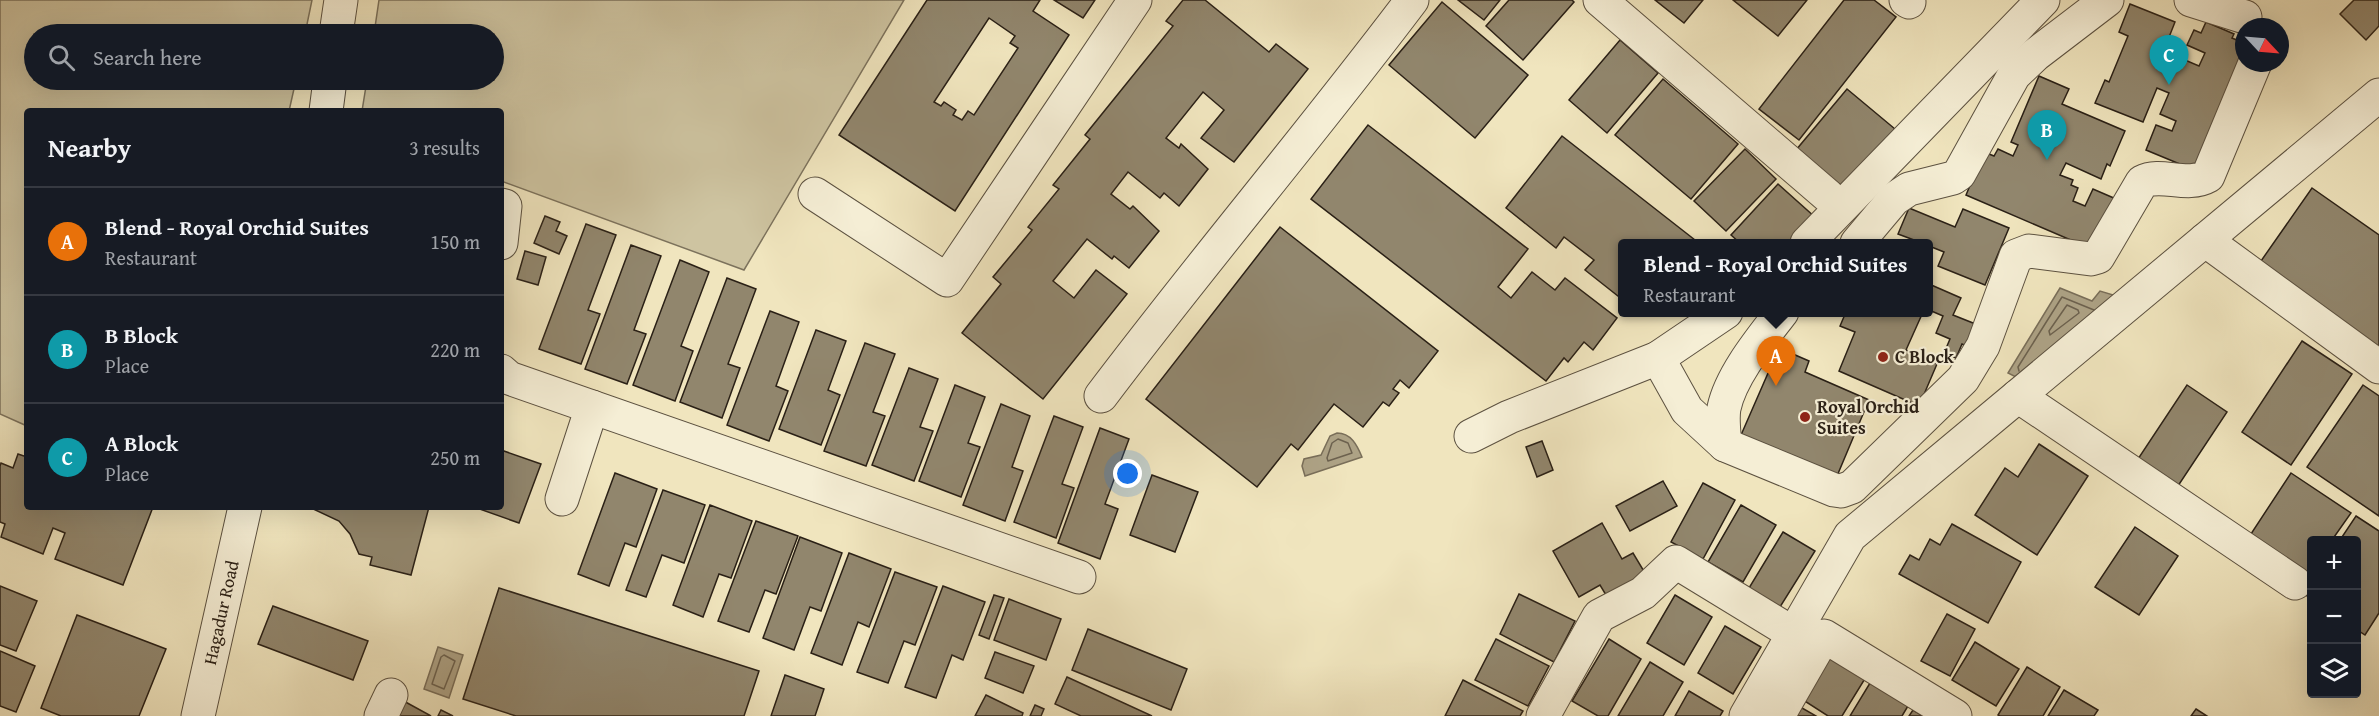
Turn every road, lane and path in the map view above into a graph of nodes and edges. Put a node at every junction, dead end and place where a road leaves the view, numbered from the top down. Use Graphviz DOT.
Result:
graph roads {
  1 [pos="341,0"];
  2 [pos="1134,0"];
  3 [pos="1412,0"];
  4 [pos="1600,0"];
  5 [pos="2043,0"];
  6 [pos="2107,0"];
  7 [pos="2191,0"];
  8 [pos="2251,15"];
  9 [pos="337,24"];
  10 [pos="2252,72"];
  11 [pos="329,90"];
  12 [pos="2379,95"];
  13 [pos="326,108"];
  14 [pos="815,194"];
  15 [pos="1828,196"];
  16 [pos="1811,239"];
  17 [pos="1861,239"];
  18 [pos="2205,240"];
  19 [pos="1719,317"];
  20 [pos="1778,317"];
  21 [pos="1658,358"];
  22 [pos="2379,367"];
  23 [pos="504,374"];
  24 [pos="1101,396"];
  25 [pos="2018,396"];
  26 [pos="592,407"];
  27 [pos="1471,436"];
  28 [pos="1725,445"];
  29 [pos="562,499"];
  30 [pos="244,510"];
  31 [pos="1079,577"];
  32 [pos="2295,583"];
  33 [pos="1794,634"];
  34 [pos="198,716"];
  35 [pos="1542,716"];
  36 [pos="1746,716"];
  37 [pos="1778,716"];
  38 [pos="1955,716"];
  1 -- 9 [label="street"];
  2 -- 14 [label="street"];
  3 -- 24 [label="street"];
  4 -- 15 [label="street"];
  5 -- 16 [label="street"];
  6 -- 17 [label="street"];
  7 -- 8 [label="street"];
  10 -- 28 [label="street"];
  11 -- 13 [label="street"];
  12 -- 18 [label="street"];
  18 -- 22 [label="street"];
  18 -- 25 [label="street"];
  19 -- 21 [label="street"];
  20 -- 28 [label="street"];
  21 -- 27 [label="street"];
  21 -- 28 [label="street"];
  23 -- 26 [label="street"];
  25 -- 32 [label="street"];
  25 -- 33 [label="street"];
  26 -- 29 [label="street"];
  26 -- 31 [label="street"];
  30 -- 34 [label="street, Hagadur Road"];
  33 -- 35 [label="street"];
  33 -- 36 [label="street"];
  37 -- 38 [label="street"];
}
